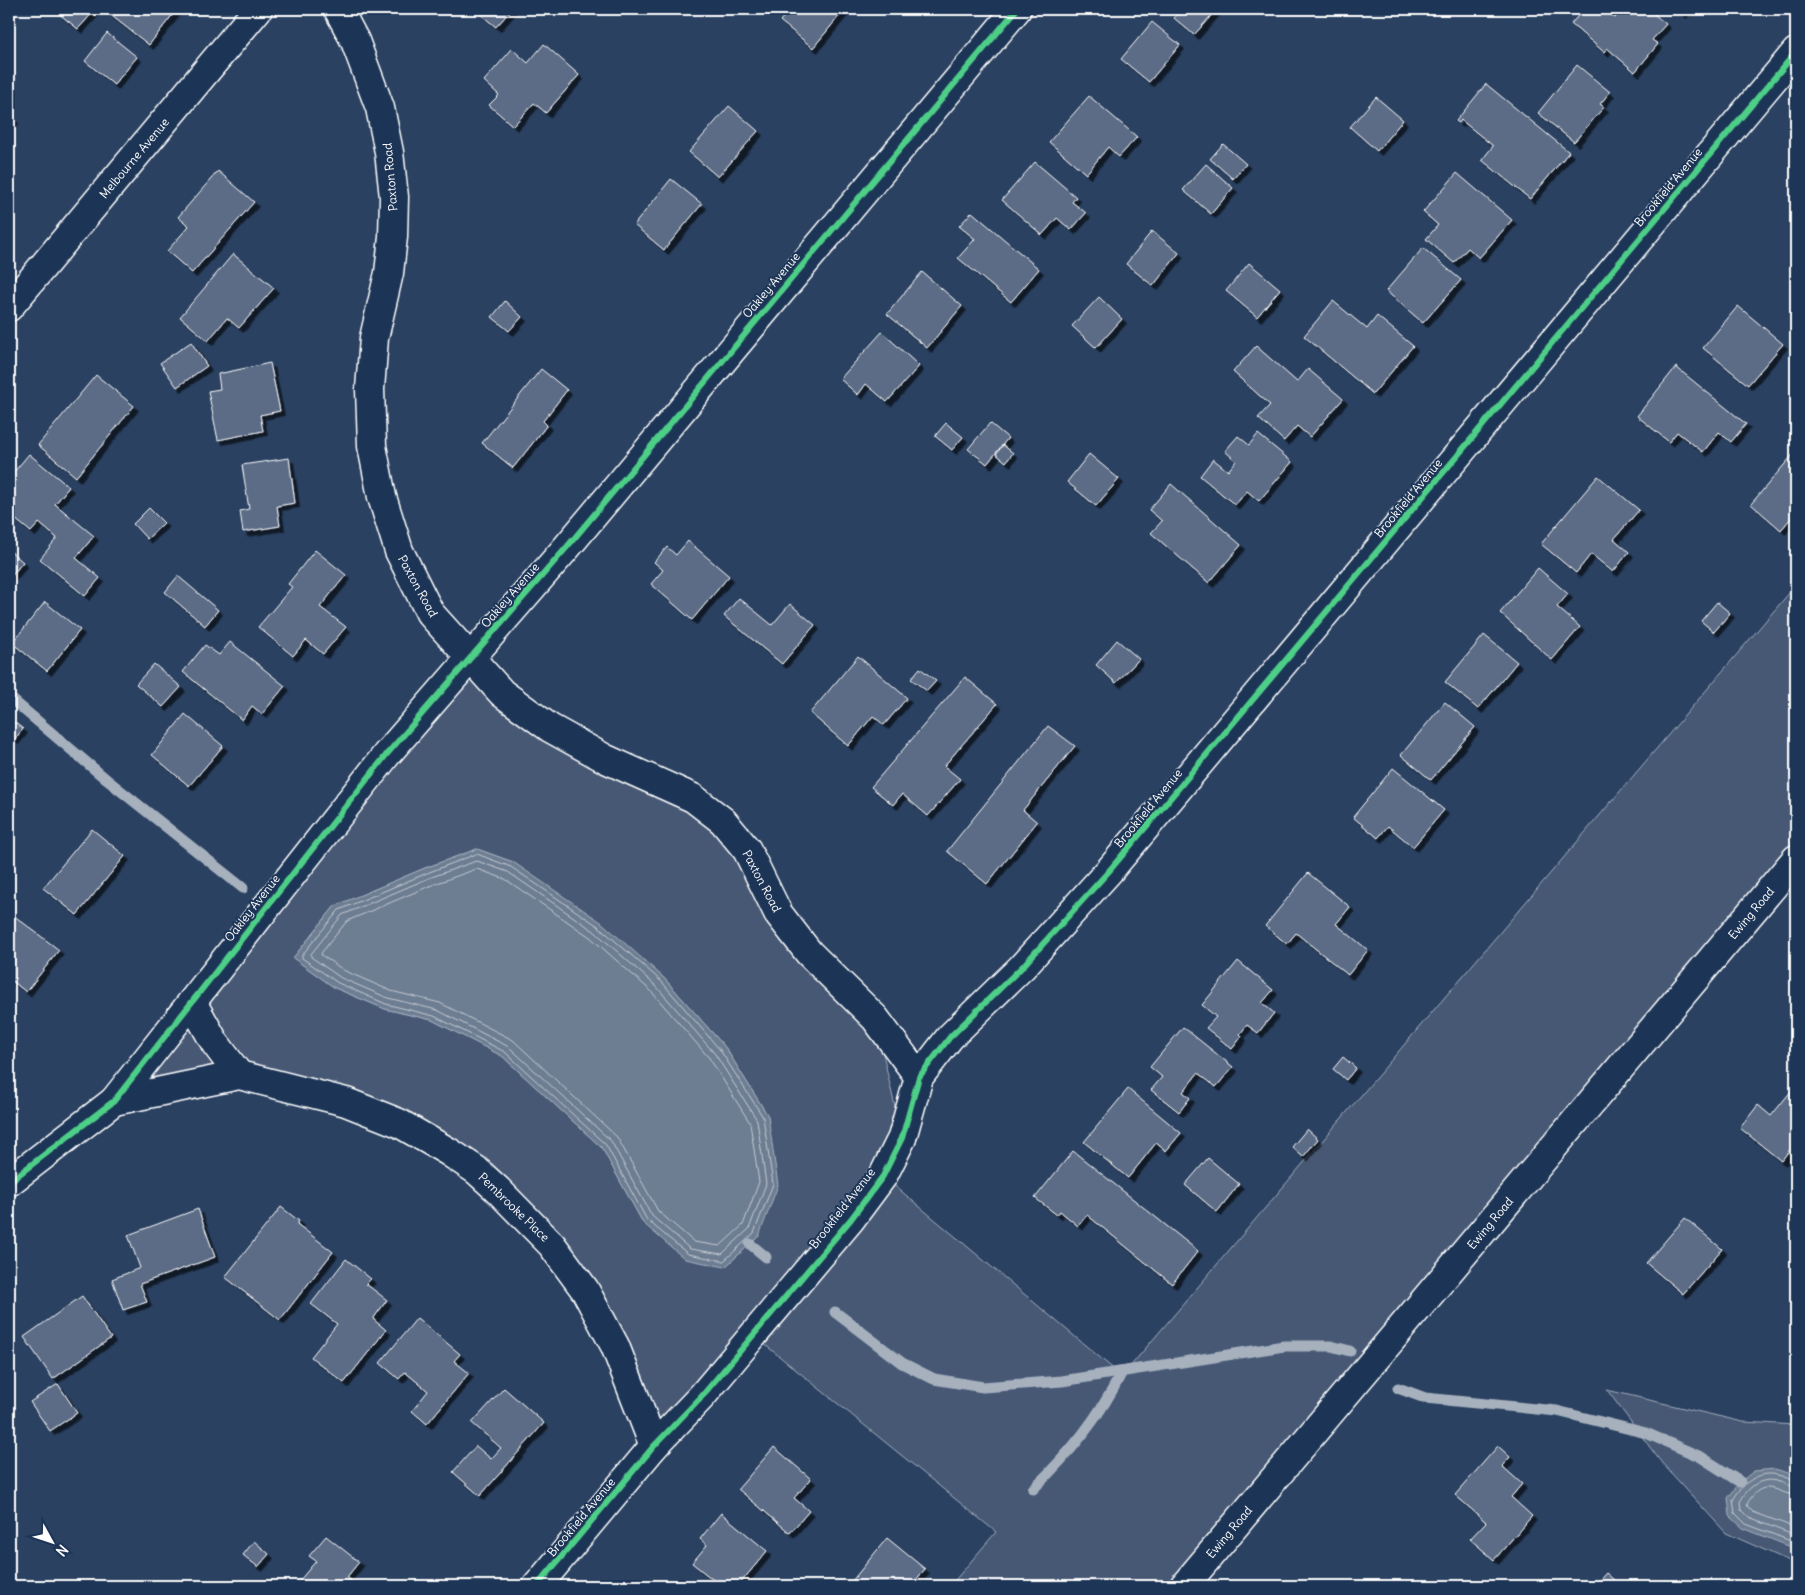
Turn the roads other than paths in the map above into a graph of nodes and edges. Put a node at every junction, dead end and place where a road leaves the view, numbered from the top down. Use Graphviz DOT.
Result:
graph roads {
  1 [pos="258,9"];
  2 [pos="338,9"];
  3 [pos="1018,9"];
  4 [pos="1796,52"];
  5 [pos="9,307"];
  6 [pos="470,658"];
  7 [pos="1796,859"];
  8 [pos="192,1002"];
  9 [pos="239,1075"];
  10 [pos="919,1077"];
  11 [pos="114,1101"];
  12 [pos="9,1182"];
  13 [pos="654,1446"];
  14 [pos="537,1586"];
  15 [pos="1184,1586"];
  1 -- 5 [label="street, Melbourne Avenue"];
  2 -- 6 [label="street, Paxton Road"];
  3 -- 6 [label="street, Oakley Avenue"];
  4 -- 10 [label="street, Brookfield Avenue"];
  6 -- 8 [label="street, Oakley Avenue"];
  6 -- 10 [label="street, Paxton Road"];
  7 -- 15 [label="street, Ewing Road"];
  8 -- 9 [label="street"];
  8 -- 11 [label="street, Oakley Avenue"];
  9 -- 11 [label="street, Pembrooke Place"];
  9 -- 13 [label="street, Pembrooke Place"];
  10 -- 13 [label="street, Brookfield Avenue"];
  11 -- 12 [label="street, Oakley Avenue"];
  13 -- 14 [label="street, Brookfield Avenue"];
}
